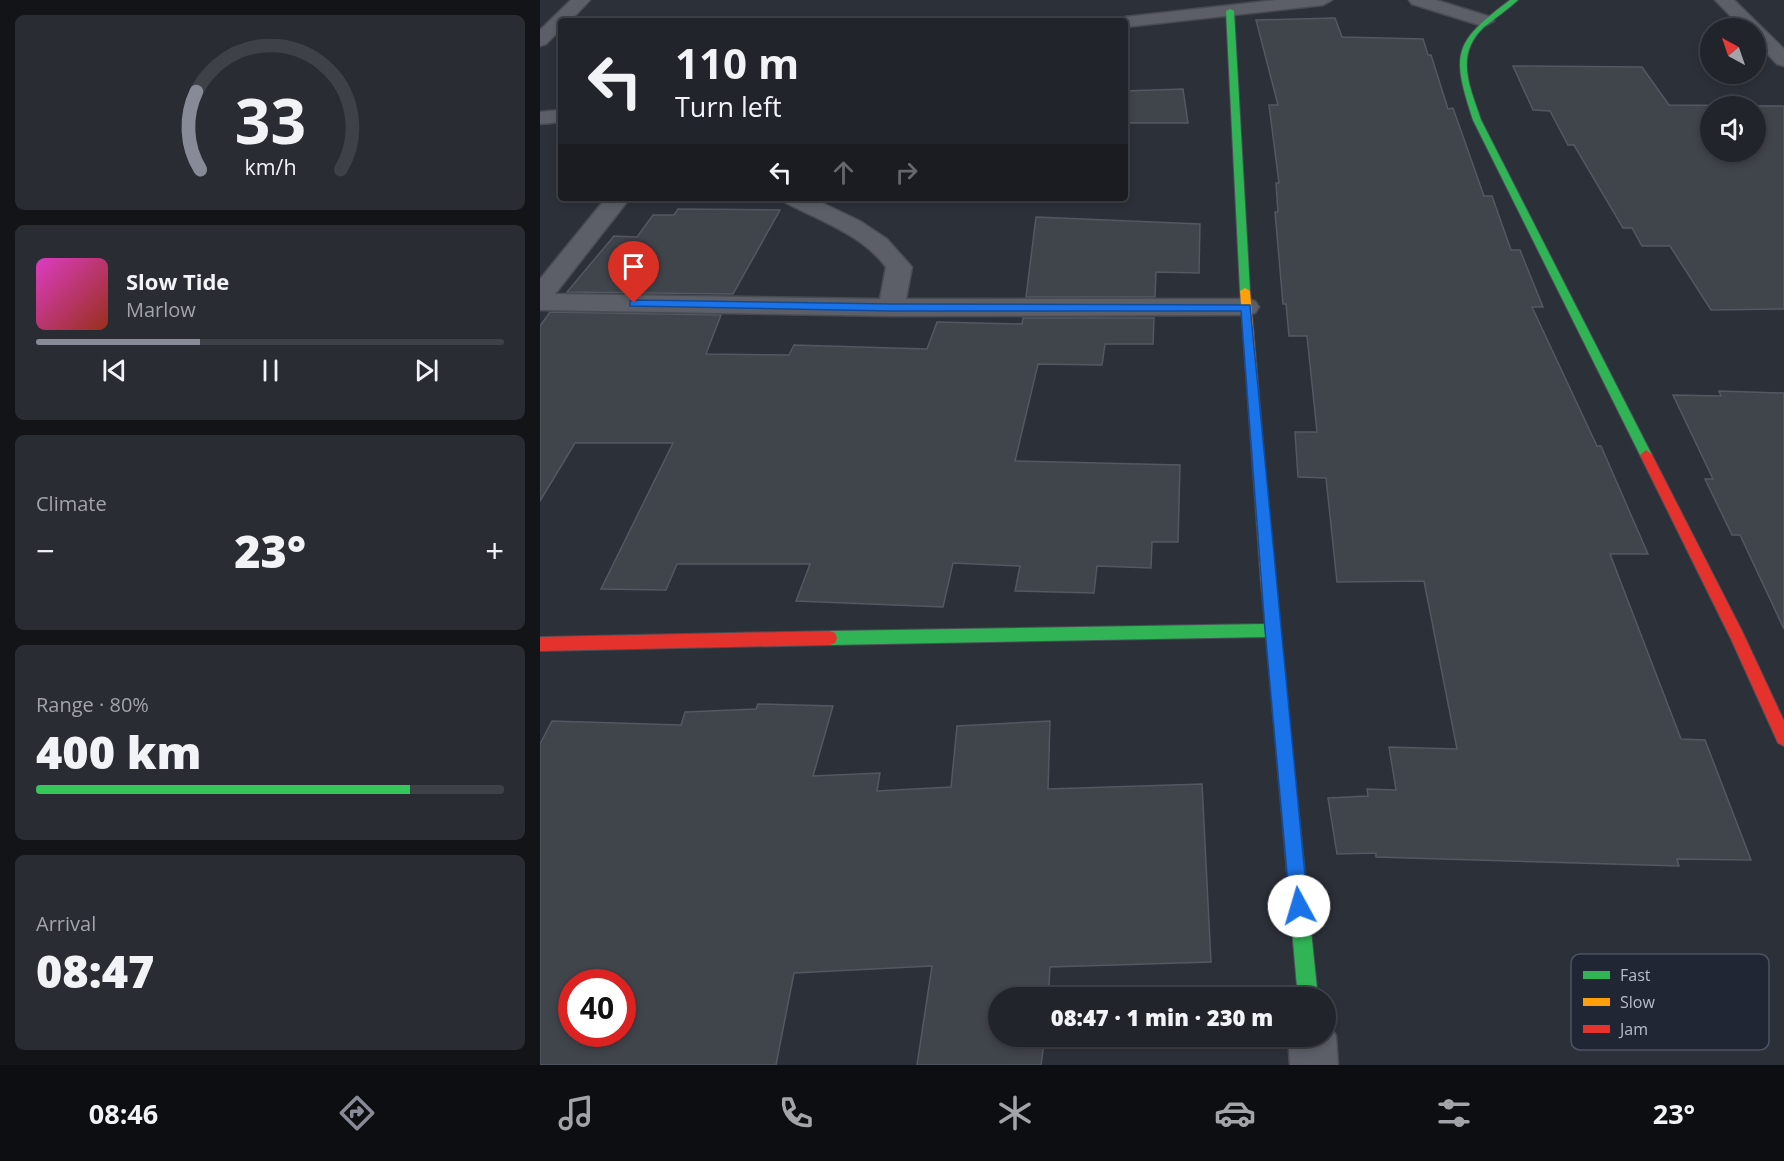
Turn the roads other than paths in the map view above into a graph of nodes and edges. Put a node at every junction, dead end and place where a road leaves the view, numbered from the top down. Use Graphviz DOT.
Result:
graph roads {
  1 [pos="581,0"];
  2 [pos="1323,0"];
  3 [pos="1418,0"];
  4 [pos="1514,0"];
  5 [pos="1724,0"];
  6 [pos="1230,11"];
  7 [pos="563,18"];
  8 [pos="1742,18"];
  9 [pos="1485,21"];
  10 [pos="558,22"];
  11 [pos="1128,22"];
  12 [pos="541,39"];
  13 [pos="1766,42"];
  14 [pos="1784,60"];
  15 [pos="558,116"];
  16 [pos="540,117"];
  17 [pos="616,201"];
  18 [pos="800,201"];
  19 [pos="540,296"];
  20 [pos="540,302"];
  21 [pos="1246,307"];
  22 [pos="891,308"];
  23 [pos="1272,630"];
  24 [pos="540,645"];
  25 [pos="1784,738"];
  26 [pos="1307,987"];
  27 [pos="1313,1047"];
  28 [pos="1314,1065"];
  1 -- 7 [label="street"];
  2 -- 6 [label="street"];
  3 -- 9 [label="street"];
  4 -- 9 [label="street"];
  5 -- 8 [label="street"];
  6 -- 11 [label="street"];
  6 -- 21 [label="street"];
  9 -- 25 [label="street"];
  10 -- 12 [label="street"];
  13 -- 14 [label="street"];
  15 -- 16 [label="street"];
  17 -- 19 [label="street"];
  18 -- 22 [label="street"];
  20 -- 22 [label="street"];
  21 -- 22 [label="street"];
  21 -- 23 [label="street"];
  23 -- 24 [label="street"];
  23 -- 26 [label="street"];
  27 -- 28 [label="street"];
}
